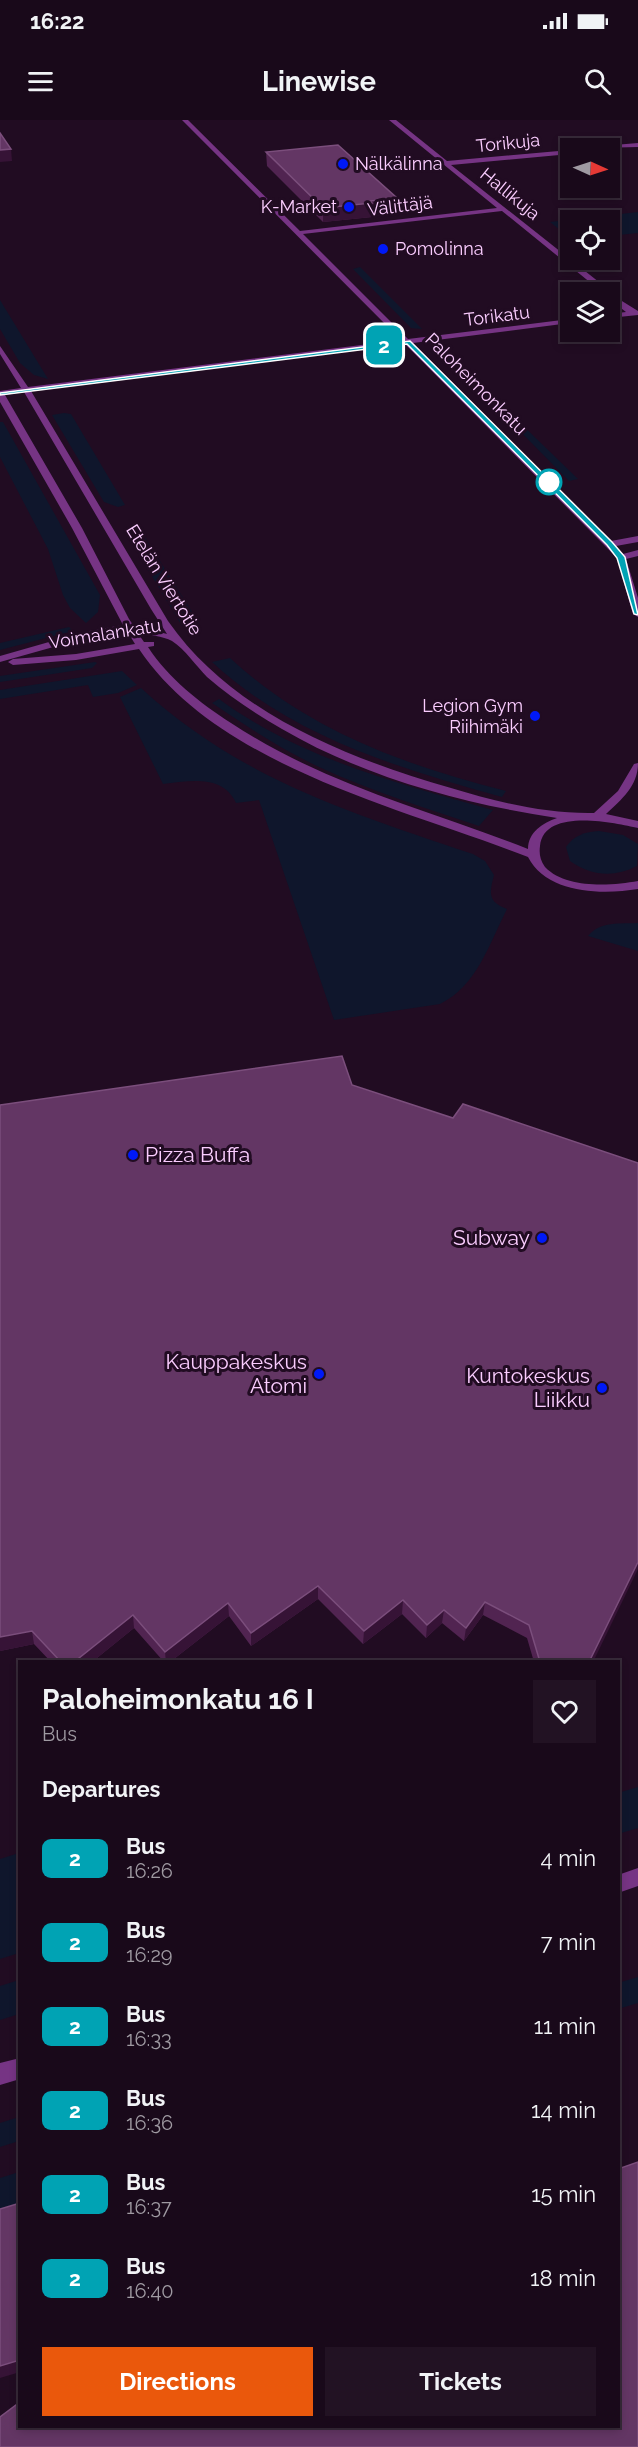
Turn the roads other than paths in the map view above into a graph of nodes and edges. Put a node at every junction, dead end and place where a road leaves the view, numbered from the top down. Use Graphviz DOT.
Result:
graph roads {
  1 [pos="185,120"];
  2 [pos="392,120"];
  3 [pos="638,145"];
  4 [pos="620,146"];
  5 [pos="560,153"];
  6 [pos="448,164"];
  7 [pos="505,209"];
  8 [pos="298,233"];
  9 [pos="593,282"];
  10 [pos="620,302"];
  11 [pos="635,313"];
  12 [pos="620,315"];
  13 [pos="560,322"];
  14 [pos="408,342"];
  15 [pos="0,348"];
  16 [pos="27,390"];
  17 [pos="0,393"];
  18 [pos="638,538"];
  19 [pos="609,543"];
  20 [pos="638,554"];
  21 [pos="621,557"];
  22 [pos="638,614"];
  23 [pos="130,627"];
  24 [pos="176,639"];
  25 [pos="143,645"];
  26 [pos="0,661"];
  27 [pos="638,765"];
  28 [pos="598,816"];
  29 [pos="573,818"];
  30 [pos="638,825"];
  31 [pos="535,856"];
  32 [pos="634,888"];
  33 [pos="638,1877"];
  34 [pos="620,1883"];
  35 [pos="18,2069"];
  36 [pos="0,2074"];
  1 -- 8 [label="street, Paloheimonkatu"];
  2 -- 6 [label="street, Hallikuja"];
  3 -- 4 [label="street"];
  5 -- 6 [label="street, Torikuja"];
  6 -- 7 [label="street, Hallikuja"];
  7 -- 8 [label="street, Välittäjä"];
  7 -- 9 [label="street, Hallikuja"];
  8 -- 14 [label="street, Paloheimonkatu"];
  10 -- 11 [label="street, Hallikuja"];
  11 -- 12 [label="street"];
  13 -- 14 [label="street, Torikatu"];
  14 -- 16 [label="street, Torikatu"];
  14 -- 19 [label="street, Paloheimonkatu"];
  15 -- 16 [label="street, Etelän Viertotie"];
  16 -- 17 [label="street, Torikatu"];
  16 -- 24 [label="street, Etelän Viertotie"];
  17 -- 23 [label="street"];
  18 -- 19 [label="street"];
  19 -- 21 [label="street, Paloheimonkatu"];
  20 -- 21 [label="street"];
  21 -- 22 [label="street, Paloheimonkatu"];
  23 -- 24 [label="street, Voimalankatu"];
  23 -- 25 [label="street"];
  23 -- 26 [label="street, Voimalankatu"];
  24 -- 25 [label="street, Voimalankatu"];
  24 -- 29 [label="street, Etelän Viertotie"];
  25 -- 26 [label="street, Voimalankatu"];
  25 -- 31 [label="street"];
  27 -- 28 [label="street"];
  28 -- 29 [label="street"];
  28 -- 30 [label="street"];
  29 -- 31 [label="street"];
  31 -- 32 [label="street"];
  33 -- 34 [label="street"];
  35 -- 36 [label="street"];
}
